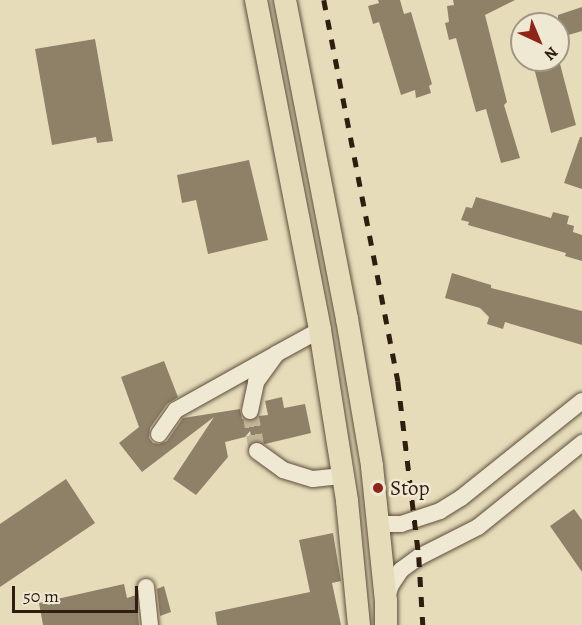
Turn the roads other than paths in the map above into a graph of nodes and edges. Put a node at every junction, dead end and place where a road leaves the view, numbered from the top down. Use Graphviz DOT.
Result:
graph roads {
  1 [pos="256,0"];
  2 [pos="285,0"];
  3 [pos="320,330"];
  4 [pos="276,354"];
  5 [pos="582,401"];
  6 [pos="250,411"];
  7 [pos="159,434"];
  8 [pos="582,443"];
  9 [pos="256,451"];
  10 [pos="343,476"];
  11 [pos="379,524"];
  12 [pos="146,587"];
  13 [pos="386,601"];
  14 [pos="150,625"];
  15 [pos="359,625"];
  16 [pos="386,625"];
  1 -- 3 [label="main road"];
  2 -- 11 [label="main road"];
  3 -- 4 [label="street"];
  3 -- 10 [label="main road"];
  4 -- 6 [label="street"];
  4 -- 7 [label="street"];
  5 -- 11 [label="street"];
  8 -- 13 [label="street"];
  9 -- 10 [label="street"];
  10 -- 15 [label="main road"];
  11 -- 13 [label="main road"];
  12 -- 14 [label="street"];
  13 -- 16 [label="main road"];
}
